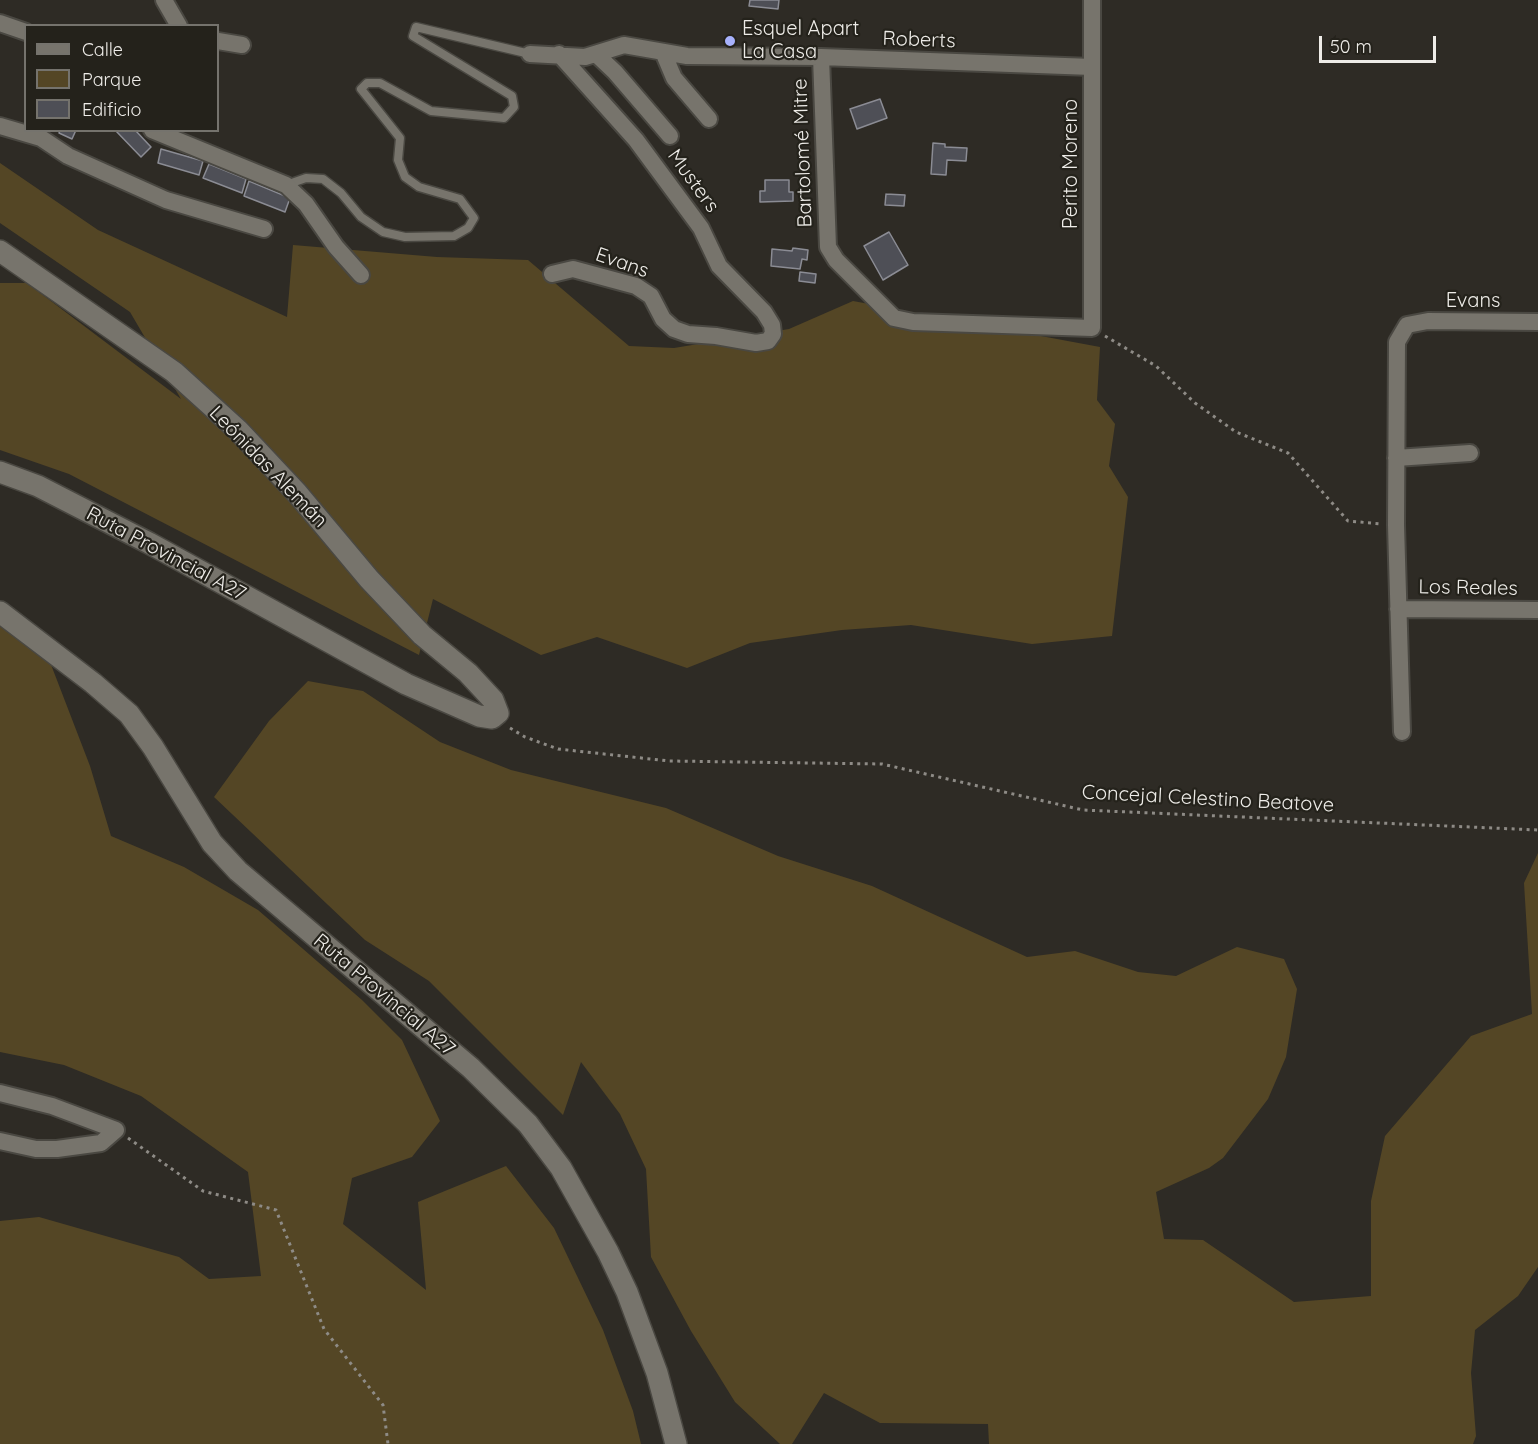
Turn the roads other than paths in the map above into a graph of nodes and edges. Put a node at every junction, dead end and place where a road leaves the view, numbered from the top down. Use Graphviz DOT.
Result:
graph roads {
  1 [pos="164,0"];
  2 [pos="1092,0"];
  3 [pos="0,23"];
  4 [pos="178,24"];
  5 [pos="24,31"];
  6 [pos="219,41"];
  7 [pos="242,45"];
  8 [pos="663,52"];
  9 [pos="530,54"];
  10 [pos="558,54"];
  11 [pos="597,55"];
  12 [pos="821,57"];
  13 [pos="1092,67"];
  14 [pos="709,118"];
  15 [pos="0,126"];
  16 [pos="157,132"];
  17 [pos="670,136"];
  18 [pos="286,185"];
  19 [pos="264,229"];
  20 [pos="0,251"];
  21 [pos="552,274"];
  22 [pos="361,275"];
  23 [pos="914,321"];
  24 [pos="1538,322"];
  25 [pos="768,341"];
  26 [pos="1470,453"];
  27 [pos="1396,458"];
  28 [pos="0,472"];
  29 [pos="1398,609"];
  30 [pos="1538,610"];
  31 [pos="0,612"];
  32 [pos="492,718"];
  33 [pos="1402,732"];
  34 [pos="0,1093"];
  35 [pos="0,1141"];
  36 [pos="676,1444"];
  1 -- 4 [label="street"];
  2 -- 13 [label="street, Perito Moreno"];
  3 -- 5 [label="street"];
  6 -- 7 [label="street"];
  8 -- 11 [label="street, Roberts"];
  8 -- 12 [label="street, Roberts"];
  8 -- 14 [label="street"];
  9 -- 10 [label="street, Roberts"];
  9 -- 18 [label="lane"];
  10 -- 11 [label="street, Roberts"];
  10 -- 25 [label="street, Musters"];
  11 -- 17 [label="street"];
  12 -- 13 [label="street, Roberts"];
  12 -- 23 [label="street, Bartolomé Mitre"];
  13 -- 23 [label="street, Perito Moreno"];
  15 -- 19 [label="street"];
  16 -- 18 [label="street"];
  18 -- 22 [label="street"];
  20 -- 32 [label="street, Leónidas Alemán"];
  21 -- 25 [label="street, Evans"];
  24 -- 27 [label="street, Evans"];
  26 -- 27 [label="street"];
  27 -- 29 [label="street"];
  28 -- 32 [label="street, Ruta Provincial A27"];
  29 -- 30 [label="street, Los Reales"];
  29 -- 33 [label="street"];
  31 -- 36 [label="street, Ruta Provincial A27"];
  34 -- 35 [label="street"];
}
